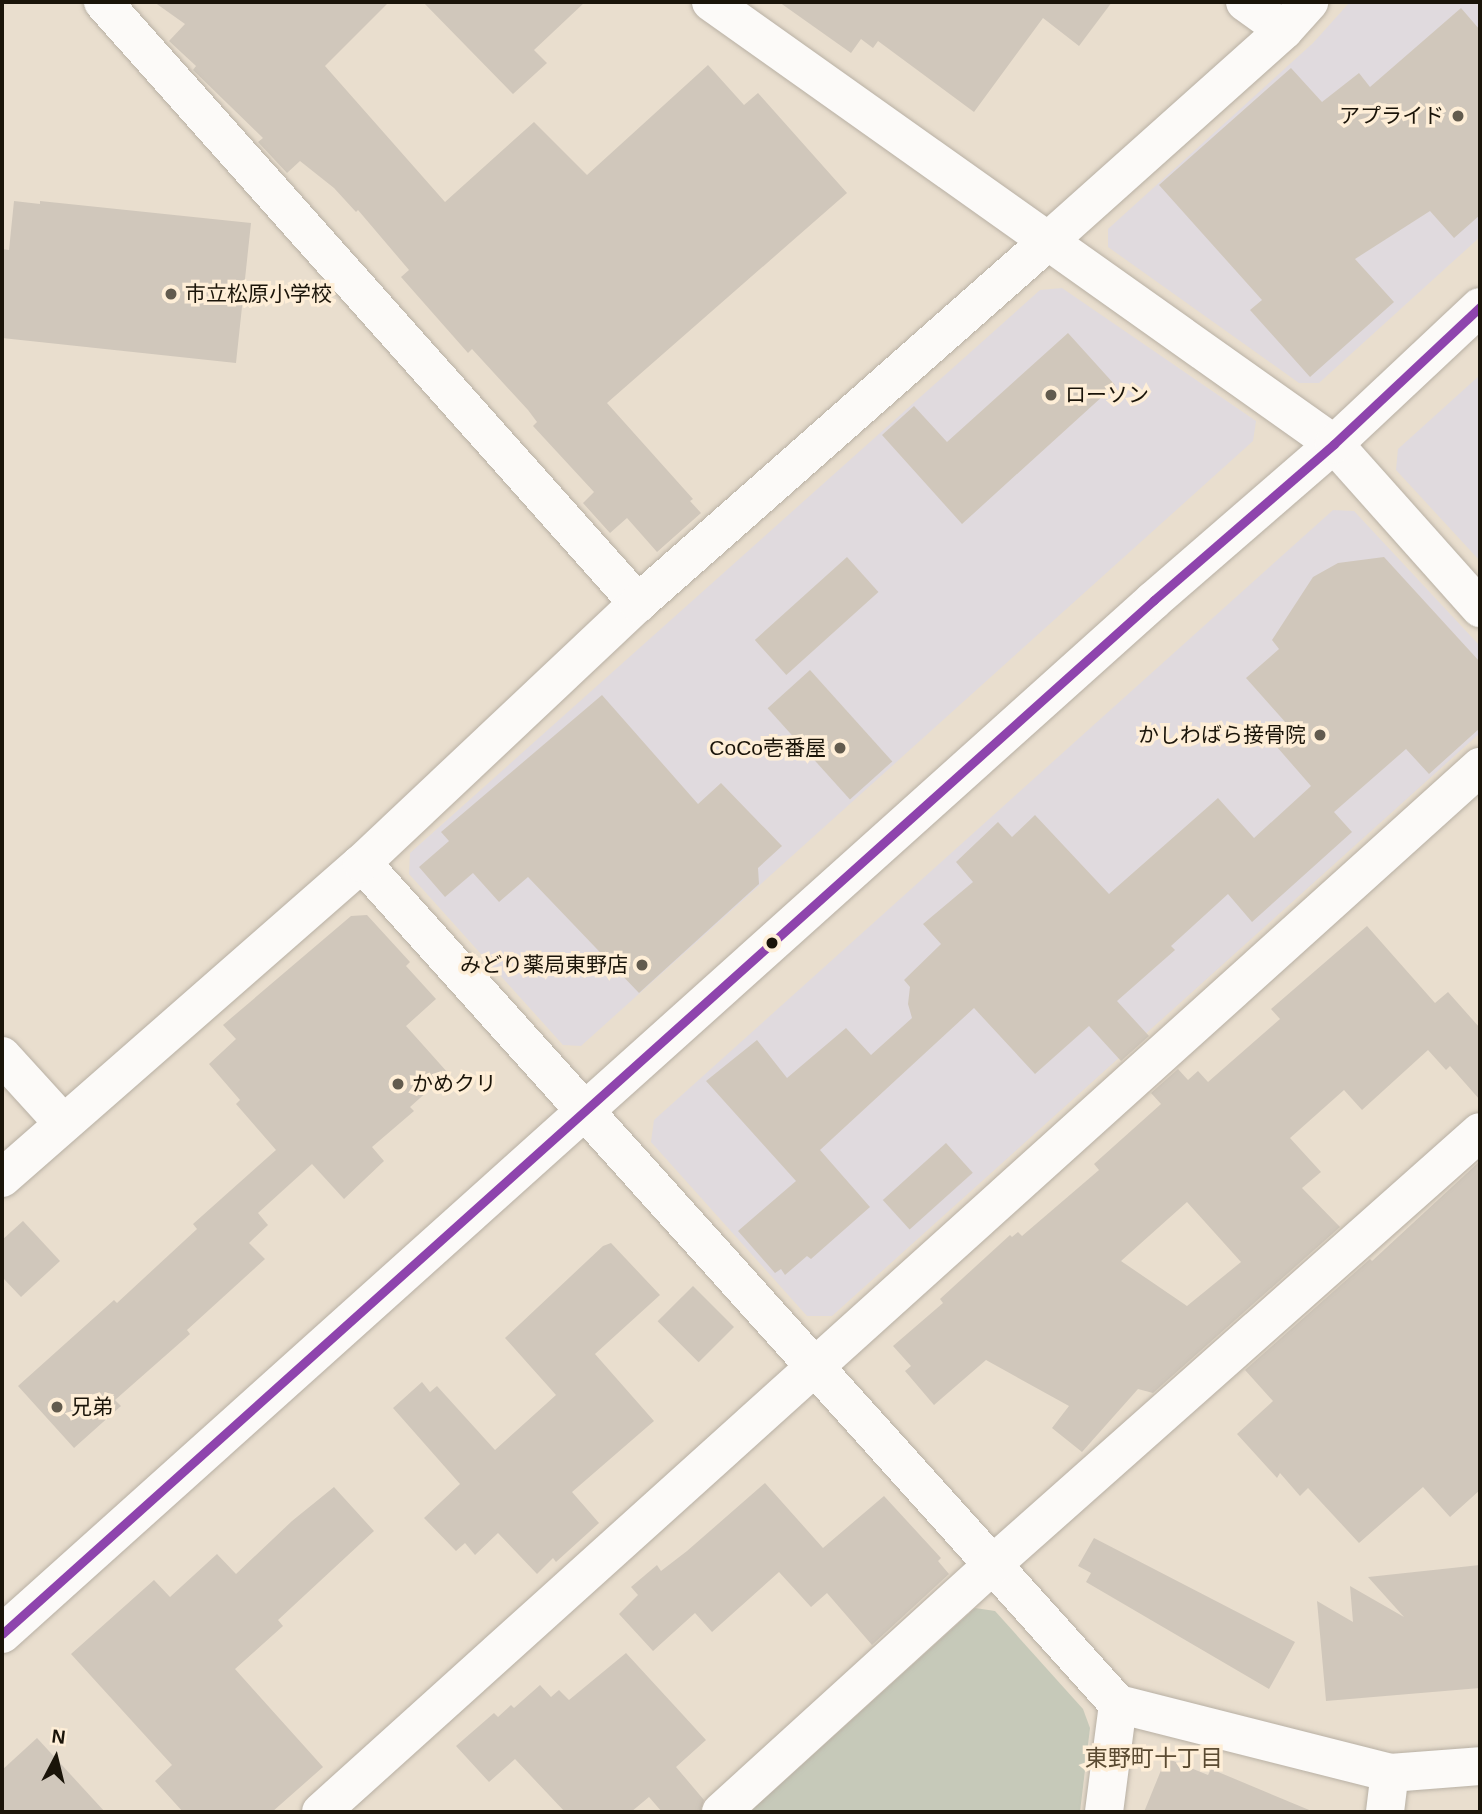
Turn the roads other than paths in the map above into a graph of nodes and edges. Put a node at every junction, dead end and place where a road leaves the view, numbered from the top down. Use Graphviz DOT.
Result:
graph roads {
  1 [pos="103,2"];
  2 [pos="710,2"];
  3 [pos="1245,2"];
  4 [pos="1309,2"];
  5 [pos="1284,30"];
  6 [pos="1046,243"];
  7 [pos="1480,307"];
  8 [pos="1334,444"];
  9 [pos="638,603"];
  10 [pos="1480,608"];
  11 [pos="1480,767"];
  12 [pos="362,863"];
  13 [pos="2,1056"];
  14 [pos="583,1111"];
  15 [pos="63,1122"];
  16 [pos="1480,1132"];
  17 [pos="2,1178"];
  18 [pos="812,1367"];
  19 [pos="992,1565"];
  20 [pos="2,1634"];
  21 [pos="1118,1704"];
  22 [pos="1480,1766"];
  23 [pos="1390,1773"];
  24 [pos="321,1812"];
  25 [pos="721,1812"];
  26 [pos="1104,1812"];
  27 [pos="1385,1812"];
  1 -- 9 [label="street"];
  2 -- 6 [label="street"];
  3 -- 5 [label="street"];
  4 -- 5 [label="street"];
  5 -- 6 [label="street"];
  6 -- 8 [label="street"];
  6 -- 9 [label="street"];
  7 -- 8 [label="street"];
  8 -- 10 [label="street"];
  8 -- 14 [label="street"];
  9 -- 12 [label="street"];
  11 -- 18 [label="street"];
  12 -- 14 [label="street"];
  12 -- 15 [label="street"];
  13 -- 15 [label="street"];
  14 -- 18 [label="street"];
  14 -- 20 [label="street"];
  15 -- 17 [label="street"];
  16 -- 19 [label="street"];
  18 -- 19 [label="street"];
  18 -- 24 [label="street"];
  19 -- 21 [label="street"];
  19 -- 25 [label="street"];
  21 -- 23 [label="street"];
  21 -- 26 [label="street"];
  22 -- 23 [label="street"];
  23 -- 27 [label="street"];
}
